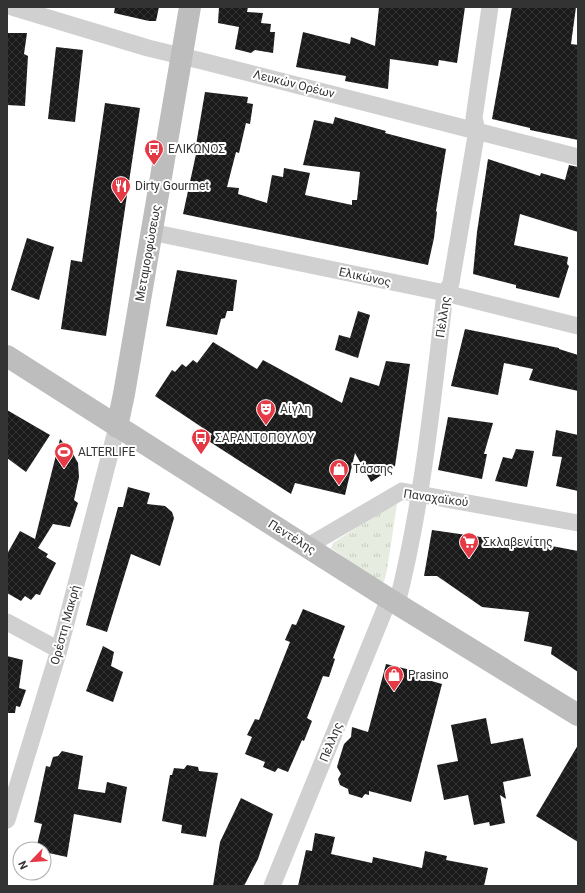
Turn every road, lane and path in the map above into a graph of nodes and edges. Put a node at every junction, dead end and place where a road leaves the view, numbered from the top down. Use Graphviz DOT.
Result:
graph roads {
  1 [pos="12,7"];
  2 [pos="190,7"];
  3 [pos="490,7"];
  4 [pos="182,57"];
  5 [pos="477,130"];
  6 [pos="578,157"];
  7 [pos="151,232"];
  8 [pos="445,293"];
  9 [pos="578,326"];
  10 [pos="7,356"];
  11 [pos="117,427"];
  12 [pos="421,494"];
  13 [pos="578,523"];
  14 [pos="308,546"];
  15 [pos="393,601"];
  16 [pos="7,622"];
  17 [pos="59,650"];
  18 [pos="578,715"];
  19 [pos="7,820"];
  20 [pos="272,886"];
  1 -- 4 [label="street, Λευκών Ορέων"];
  2 -- 4 [label="main road, Μεταμορφώσεως"];
  3 -- 5 [label="street, Πέλλης"];
  4 -- 5 [label="street, Λευκών Ορέων"];
  4 -- 7 [label="main road, Μεταμορφώσεως"];
  5 -- 6 [label="street, Λευκών Ορέων"];
  5 -- 8 [label="street, Πέλλης"];
  7 -- 8 [label="street, Ελικώνος"];
  7 -- 11 [label="main road, Μεταμορφώσεως"];
  8 -- 9 [label="street, Ελικώνος"];
  8 -- 12 [label="street, Πέλλης"];
  10 -- 11 [label="main road, Πεντέλης"];
  11 -- 14 [label="main road, Πεντέλης"];
  11 -- 17 [label="street, Ορέστη Μακρή"];
  12 -- 13 [label="street, Παναχαϊκού"];
  12 -- 14 [label="street, Παναχαϊκού"];
  12 -- 15 [label="street, Πέλλης"];
  14 -- 15 [label="main road, Πεντέλης"];
  15 -- 18 [label="main road, Πεντέλης"];
  15 -- 20 [label="street, Πέλλης"];
  16 -- 17 [label="street"];
  17 -- 19 [label="street, Ορέστη Μακρή"];
}
